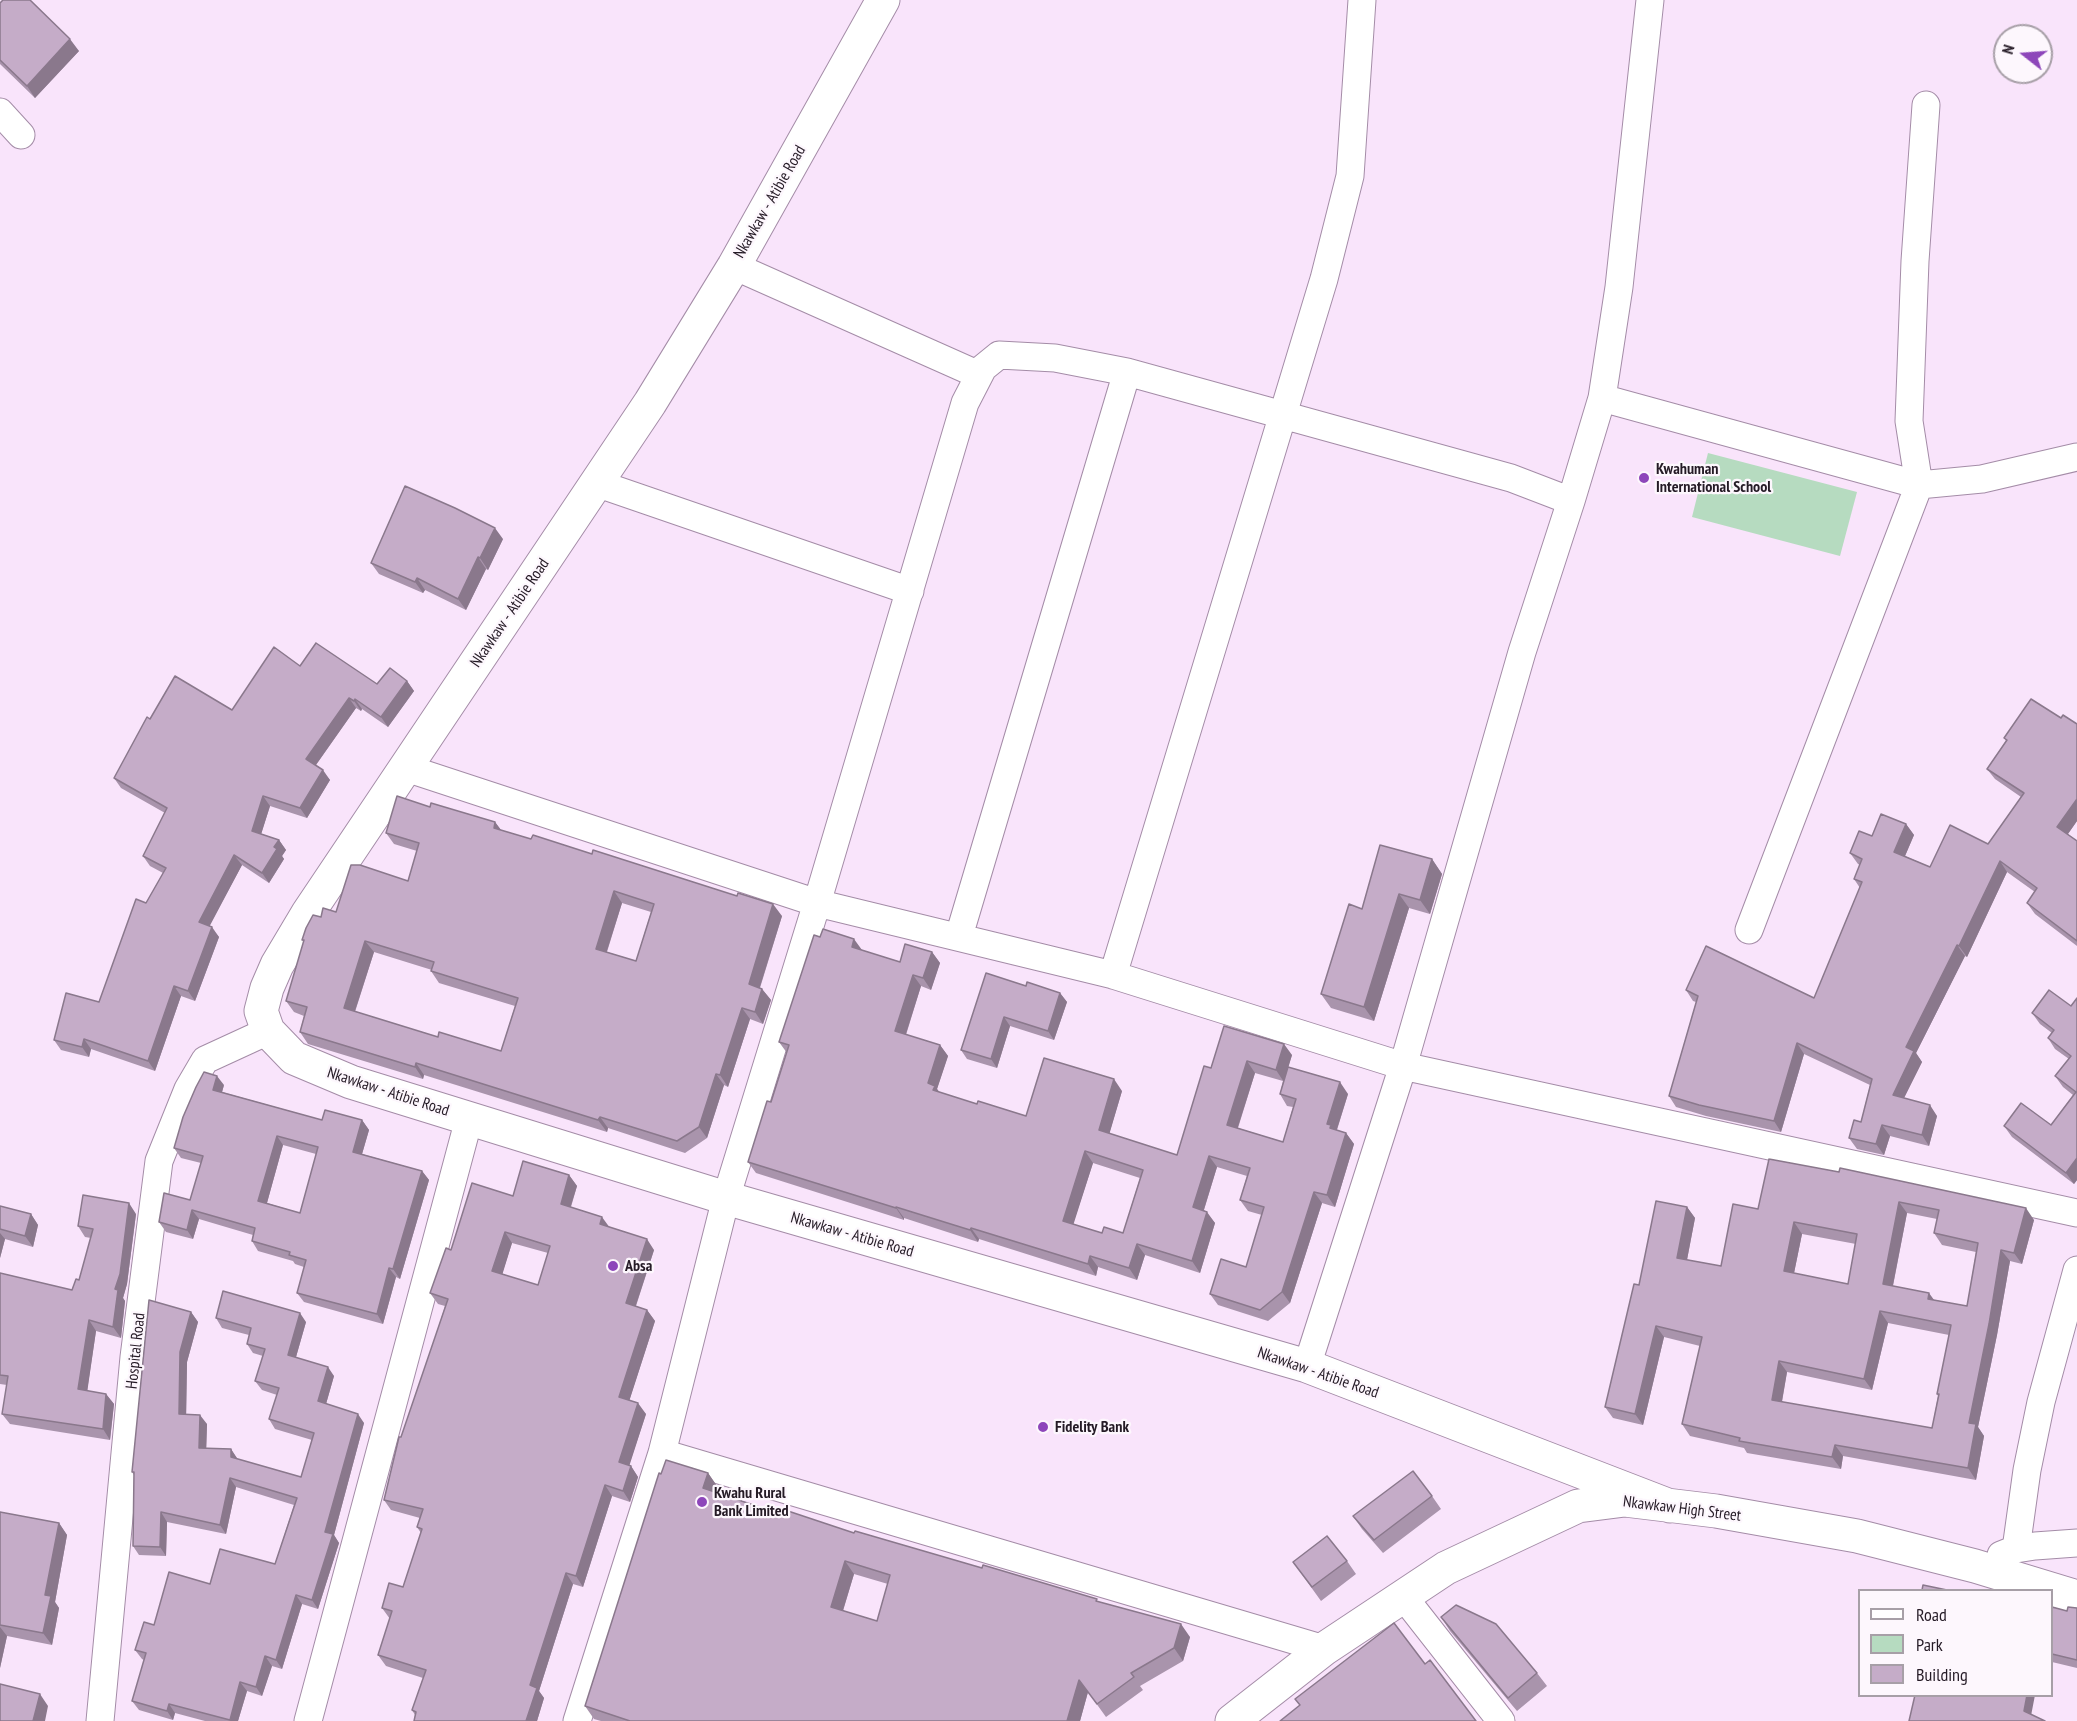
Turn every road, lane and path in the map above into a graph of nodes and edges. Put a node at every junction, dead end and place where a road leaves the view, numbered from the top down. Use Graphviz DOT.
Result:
graph roads {
  1 [pos="884,0"];
  2 [pos="1362,0"];
  3 [pos="1650,0"];
  4 [pos="1926,105"];
  5 [pos="0,112"];
  6 [pos="21,135"];
  7 [pos="734,266"];
  8 [pos="1127,372"];
  9 [pos="979,375"];
  10 [pos="1602,398"];
  11 [pos="1283,414"];
  12 [pos="2074,461"];
  13 [pos="596,483"];
  14 [pos="1919,485"];
  15 [pos="1571,501"];
  16 [pos="910,591"];
  17 [pos="406,768"];
  18 [pos="817,903"];
  19 [pos="1749,930"];
  20 [pos="959,936"];
  21 [pos="1113,975"];
  22 [pos="268,1031"];
  23 [pos="1403,1066"];
  24 [pos="469,1119"];
  25 [pos="726,1198"];
  26 [pos="2077,1213"];
  27 [pos="2077,1270"];
  28 [pos="1307,1366"];
  29 [pos="662,1453"];
  30 [pos="1670,1506"];
  31 [pos="2077,1543"];
  32 [pos="2016,1549"];
  33 [pos="1975,1566"];
  34 [pos="2051,1589"];
  35 [pos="2053,1590"];
  36 [pos="1403,1596"];
  37 [pos="2077,1597"];
  38 [pos="1324,1649"];
  39 [pos="100,1721"];
  40 [pos="308,1721"];
  41 [pos="577,1721"];
  42 [pos="1233,1721"];
  43 [pos="1501,1721"];
  1 -- 7 [label="main road, Nkawkaw - Atibie Road"];
  2 -- 11 [label="street"];
  3 -- 10 [label="street"];
  4 -- 14 [label="street"];
  5 -- 6 [label="street"];
  7 -- 9 [label="street"];
  7 -- 13 [label="main road, Nkawkaw - Atibie Road"];
  8 -- 9 [label="street"];
  8 -- 11 [label="street"];
  8 -- 20 [label="street"];
  9 -- 16 [label="street"];
  10 -- 14 [label="street"];
  10 -- 15 [label="street"];
  11 -- 15 [label="street"];
  11 -- 21 [label="street"];
  12 -- 14 [label="street"];
  13 -- 16 [label="street"];
  13 -- 17 [label="main road, Nkawkaw - Atibie Road"];
  14 -- 19 [label="street"];
  15 -- 23 [label="street"];
  16 -- 18 [label="street"];
  17 -- 18 [label="street"];
  17 -- 22 [label="main road, Nkawkaw - Atibie Road"];
  18 -- 20 [label="street"];
  18 -- 25 [label="street"];
  20 -- 21 [label="street"];
  21 -- 23 [label="street"];
  22 -- 24 [label="main road, Nkawkaw - Atibie Road"];
  22 -- 39 [label="street, Hospital Road"];
  23 -- 26 [label="street"];
  23 -- 28 [label="street"];
  24 -- 25 [label="main road, Nkawkaw - Atibie Road"];
  24 -- 40 [label="street"];
  25 -- 28 [label="main road, Nkawkaw - Atibie Road"];
  25 -- 29 [label="street"];
  27 -- 32 [label="street"];
  28 -- 30 [label="main road, Nkawkaw - Atibie Road"];
  29 -- 38 [label="street"];
  29 -- 41 [label="street"];
  30 -- 33 [label="main road, Nkawkaw High Street"];
  30 -- 36 [label="main road, Nkawkaw High Street"];
  31 -- 32 [label="street"];
  32 -- 33 [label="street"];
  33 -- 34 [label="main road, Nkawkaw High Street"];
  35 -- 37 [label="main road, Nkawkaw High Street"];
  36 -- 38 [label="main road, Nkawkaw High Street"];
  36 -- 43 [label="street"];
  38 -- 42 [label="main road, Nkawkaw High Street"];
}
